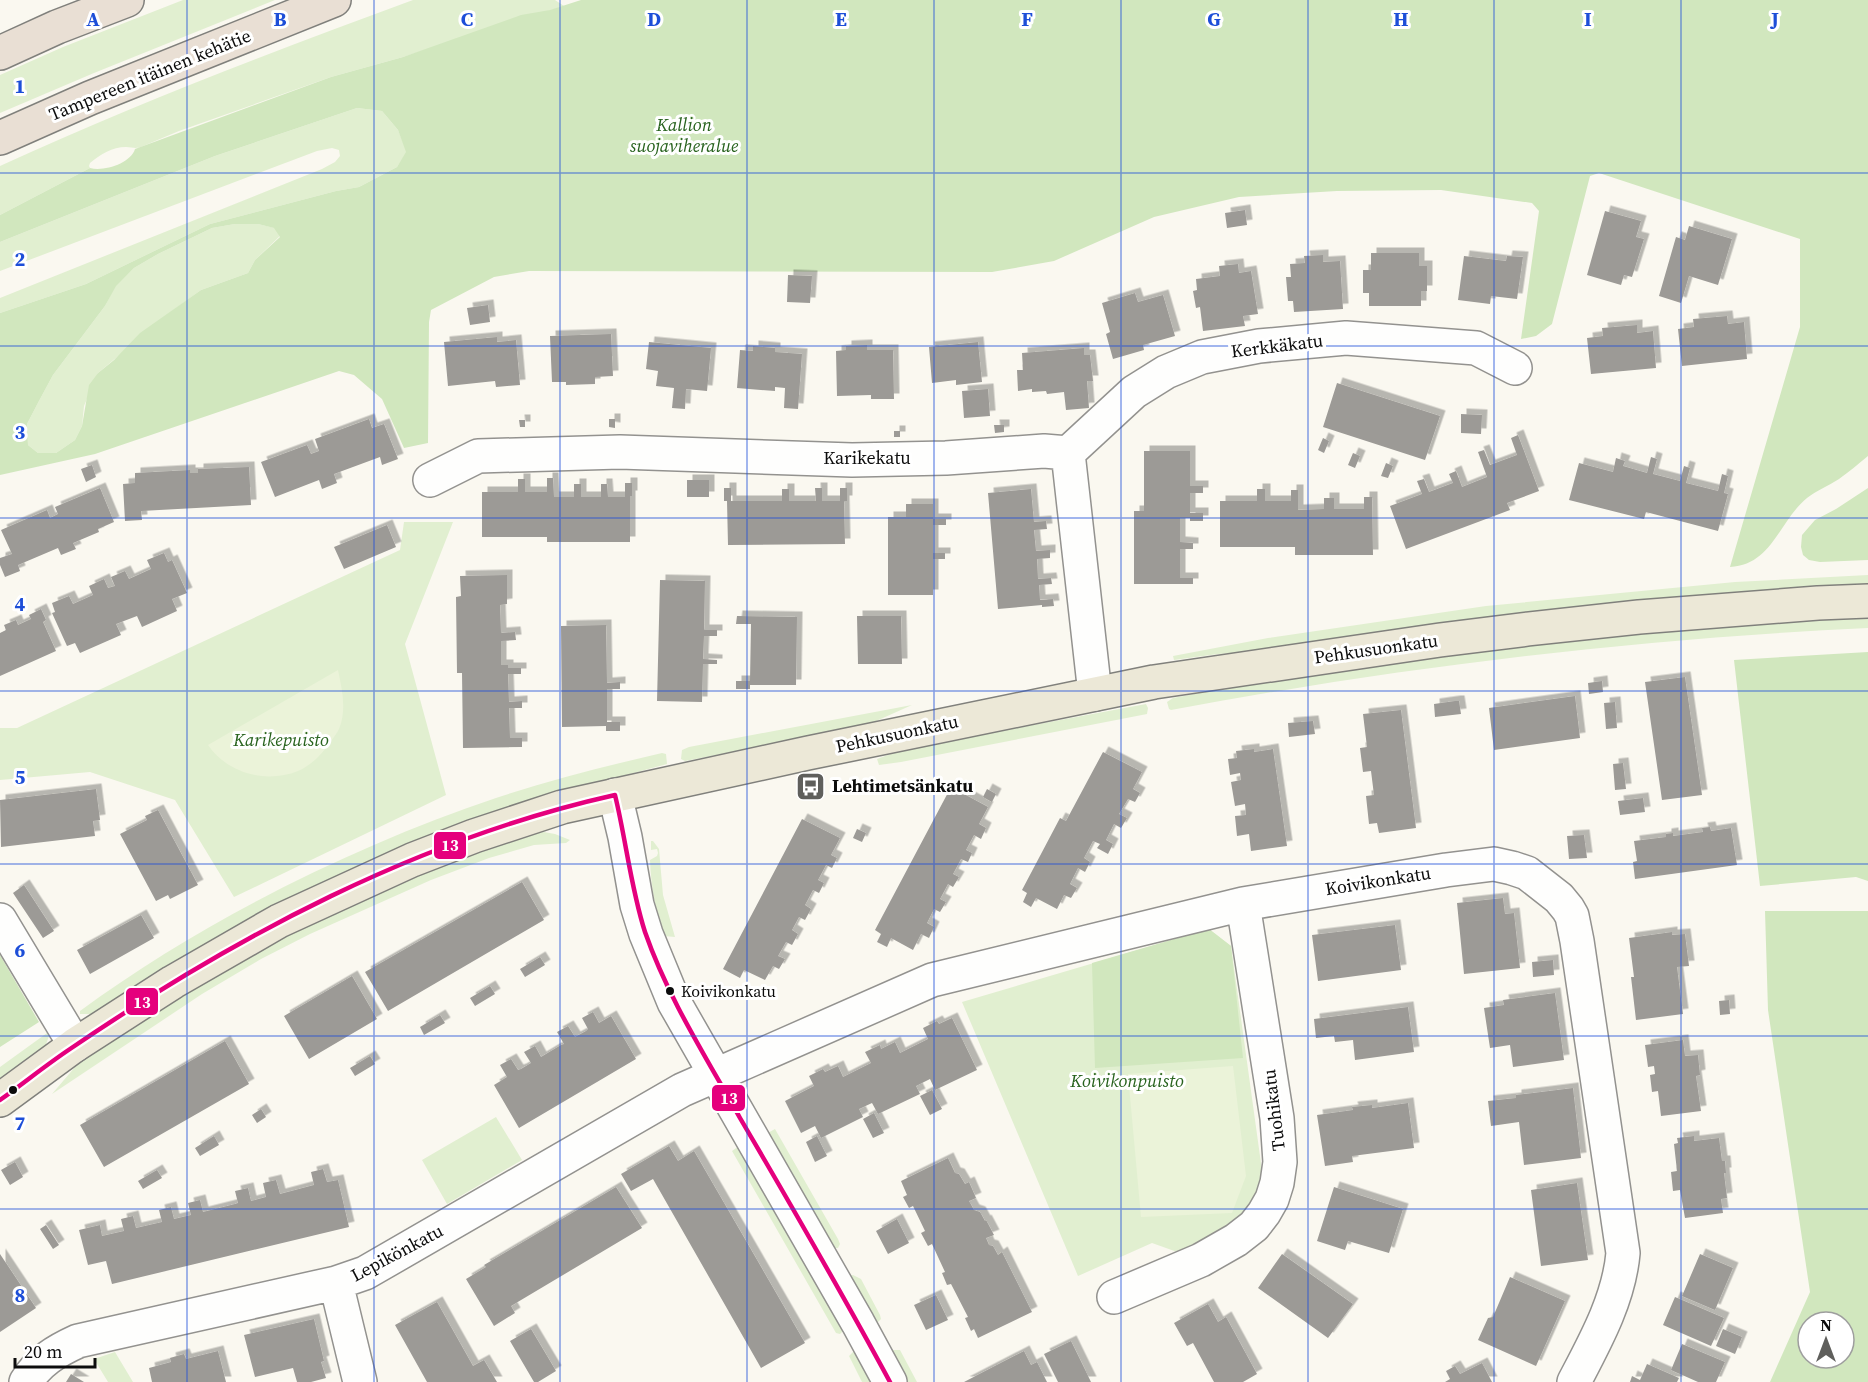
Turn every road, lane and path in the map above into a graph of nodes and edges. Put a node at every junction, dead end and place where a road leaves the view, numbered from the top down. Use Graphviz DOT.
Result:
graph roads {
  1 [pos="127,0"];
  2 [pos="334,0"];
  3 [pos="0,53"];
  4 [pos="0,138"];
  5 [pos="1515,368"];
  6 [pos="1068,453"];
  7 [pos="429,480"];
  8 [pos="1868,601"];
  9 [pos="1095,694"];
  10 [pos="615,795"];
  11 [pos="1243,904"];
  12 [pos="0,920"];
  13 [pos="75,1045"];
  14 [pos="715,1074"];
  15 [pos="0,1100"];
  16 [pos="336,1283"];
  17 [pos="1114,1297"];
  18 [pos="26,1382"];
  19 [pos="360,1382"];
  20 [pos="890,1382"];
  21 [pos="1574,1382"];
  1 -- 3 [label="highway"];
  2 -- 4 [label="highway, Tampereen itäinen kehätie"];
  5 -- 6 [label="street, Kerkkäkatu"];
  6 -- 7 [label="street, Karikekatu"];
  6 -- 9 [label="street"];
  8 -- 9 [label="main road, Pehkusuonkatu"];
  9 -- 10 [label="main road, Pehkusuonkatu"];
  10 -- 13 [label="main road, Pehkusuonkatu"];
  10 -- 14 [label="street"];
  11 -- 14 [label="street, Koivikonkatu"];
  11 -- 17 [label="street, Tuohikatu"];
  11 -- 21 [label="street, Koivikonkatu"];
  12 -- 13 [label="street"];
  13 -- 15 [label="main road, Pehkusuonkatu"];
  14 -- 16 [label="street, Lepikönkatu"];
  14 -- 20 [label="street"];
  16 -- 18 [label="street, Lepikönkatu"];
  16 -- 19 [label="street"];
}
